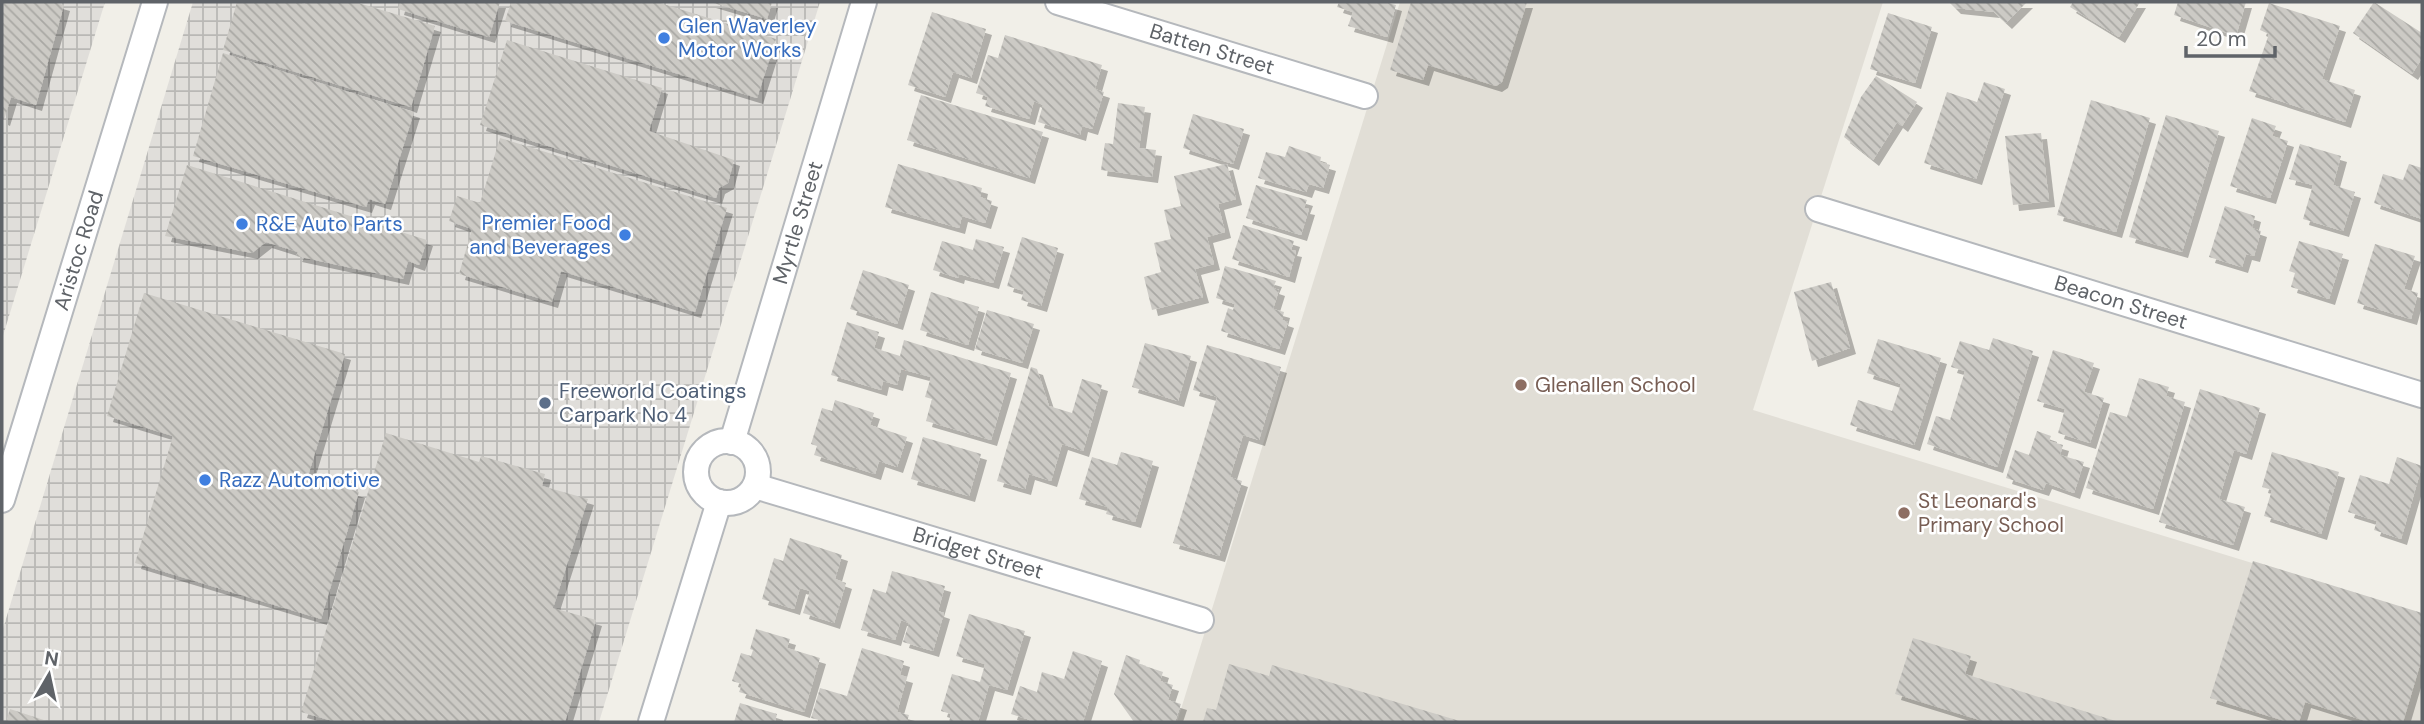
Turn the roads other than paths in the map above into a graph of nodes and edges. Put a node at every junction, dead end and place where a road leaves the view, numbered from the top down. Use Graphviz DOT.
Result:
graph roads {
  1 [pos="155,2"];
  2 [pos="864,2"];
  3 [pos="1058,2"];
  4 [pos="1365,96"];
  5 [pos="1818,209"];
  6 [pos="2422,396"];
  7 [pos="732,442"];
  8 [pos="755,486"];
  9 [pos="2,500"];
  10 [pos="719,502"];
  11 [pos="1200,620"];
  12 [pos="651,722"];
  1 -- 9 [label="street, Aristoc Road"];
  2 -- 7 [label="street, Myrtle Street"];
  3 -- 4 [label="street, Batten Street"];
  5 -- 6 [label="street, Beacon Street"];
  7 -- 8 [label="street"];
  7 -- 10 [label="street"];
  8 -- 10 [label="street"];
  8 -- 11 [label="street, Bridget Street"];
  10 -- 12 [label="street"];
}
